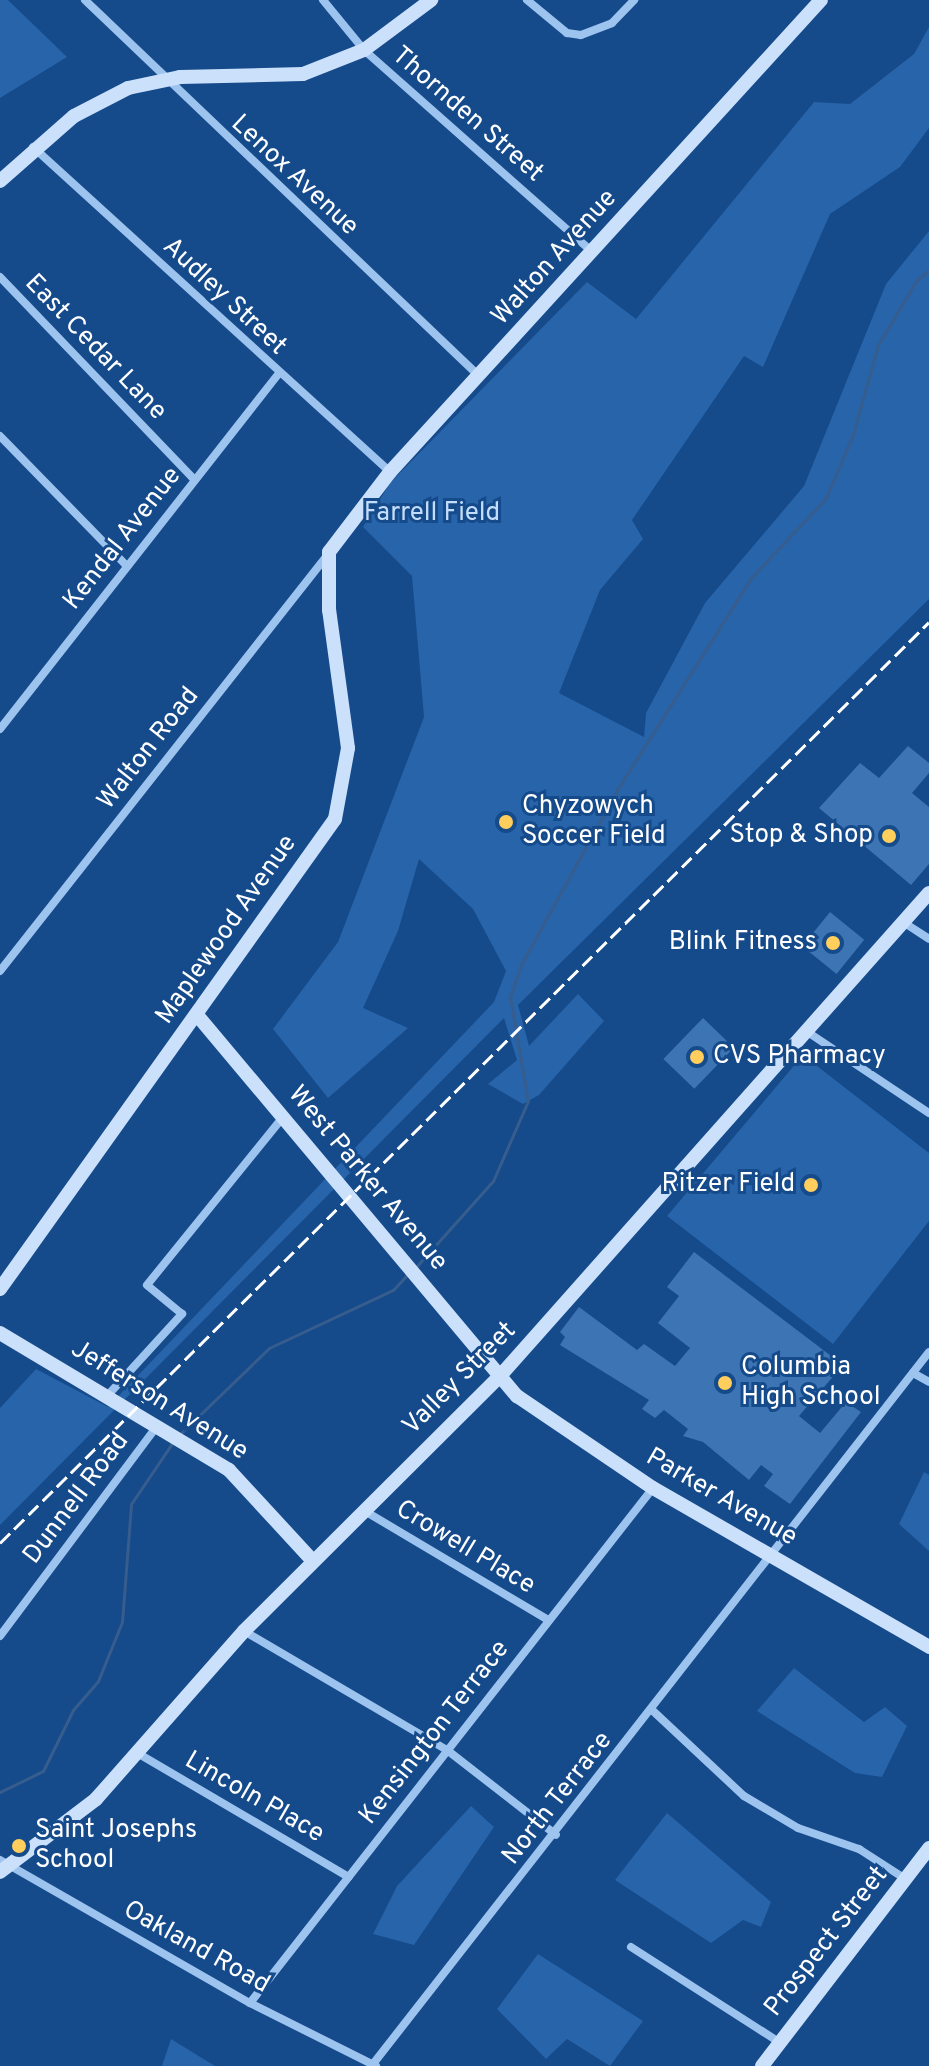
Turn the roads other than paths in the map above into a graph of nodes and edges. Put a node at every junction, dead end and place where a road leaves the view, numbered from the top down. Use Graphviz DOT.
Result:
graph roads {
  1 [pos="85,0"];
  2 [pos="323,0"];
  3 [pos="431,0"];
  4 [pos="527,0"];
  5 [pos="634,0"];
  6 [pos="821,0"];
  7 [pos="364,50"];
  8 [pos="161,78"];
  9 [pos="33,147"];
  10 [pos="0,181"];
  11 [pos="592,252"];
  12 [pos="0,277"];
  13 [pos="278,375"];
  14 [pos="480,377"];
  15 [pos="0,436"];
  16 [pos="390,472"];
  17 [pos="195,480"];
  18 [pos="329,552"];
  19 [pos="127,566"];
  20 [pos="0,729"];
  21 [pos="929,893"];
  22 [pos="903,922"];
  23 [pos="929,939"];
  24 [pos="0,971"];
  25 [pos="197,1015"];
  26 [pos="806,1031"];
  27 [pos="929,1113"];
  28 [pos="283,1117"];
  29 [pos="0,1289"];
  30 [pos="0,1333"];
  31 [pos="929,1352"];
  32 [pos="913,1373"];
  33 [pos="500,1376"];
  34 [pos="929,1382"];
  35 [pos="108,1395"];
  36 [pos="157,1425"];
  37 [pos="653,1488"];
  38 [pos="362,1510"];
  39 [pos="771,1556"];
  40 [pos="312,1560"];
  41 [pos="548,1620"];
  42 [pos="244,1631"];
  43 [pos="0,1636"];
  44 [pos="929,1647"];
  45 [pos="652,1710"];
  46 [pos="447,1750"];
  47 [pos="139,1754"];
  48 [pos="556,1835"];
  49 [pos="929,1848"];
  50 [pos="3,1865"];
  51 [pos="349,1877"];
  52 [pos="907,1880"];
  53 [pos="631,1947"];
  54 [pos="250,2003"];
  55 [pos="779,2042"];
  56 [pos="375,2065"];
  57 [pos="762,2066"];
  1 -- 8 [label="street, Lenox Avenue"];
  2 -- 7 [label="street, Thornden Street"];
  3 -- 7 [label="street"];
  4 -- 5 [label="street"];
  6 -- 11 [label="street, Walton Avenue"];
  7 -- 8 [label="street"];
  7 -- 11 [label="street, Thornden Street"];
  8 -- 9 [label="street"];
  8 -- 14 [label="street, Lenox Avenue"];
  9 -- 10 [label="street"];
  9 -- 13 [label="street, Audley Street"];
  11 -- 14 [label="street, Walton Avenue"];
  12 -- 17 [label="street, East Cedar Lane"];
  13 -- 16 [label="street, Audley Street"];
  13 -- 17 [label="street, Kendal Avenue"];
  14 -- 16 [label="street, Walton Avenue"];
  15 -- 19 [label="street"];
  16 -- 18 [label="street, Walton Avenue"];
  17 -- 19 [label="street, Kendal Avenue"];
  18 -- 24 [label="street, Walton Road"];
  18 -- 25 [label="street, Maplewood Avenue"];
  19 -- 20 [label="street, Kendal Avenue"];
  21 -- 22 [label="street, Valley Street"];
  22 -- 23 [label="street"];
  22 -- 26 [label="street, Valley Street"];
  25 -- 28 [label="street, West Parker Avenue"];
  25 -- 29 [label="street, Maplewood Avenue"];
  26 -- 27 [label="street"];
  26 -- 33 [label="street, Valley Street"];
  28 -- 33 [label="street, West Parker Avenue"];
  28 -- 35 [label="street, Dunnell Road"];
  30 -- 35 [label="street, Jefferson Avenue"];
  31 -- 32 [label="street, North Terrace"];
  32 -- 34 [label="street"];
  32 -- 39 [label="street, North Terrace"];
  33 -- 37 [label="street, Parker Avenue"];
  33 -- 38 [label="street, Valley Street"];
  35 -- 36 [label="street, Jefferson Avenue"];
  36 -- 40 [label="street, Jefferson Avenue"];
  36 -- 43 [label="street, Dunnell Road"];
  37 -- 39 [label="street, Parker Avenue"];
  37 -- 41 [label="street, Kensington Terrace"];
  38 -- 40 [label="street, Valley Street"];
  38 -- 41 [label="street, Crowell Place"];
  39 -- 44 [label="street, Parker Avenue"];
  39 -- 45 [label="street, North Terrace"];
  40 -- 42 [label="street, Valley Street"];
  41 -- 46 [label="street, Kensington Terrace"];
  42 -- 46 [label="street"];
  42 -- 47 [label="street, Valley Street"];
  45 -- 48 [label="street, North Terrace"];
  45 -- 52 [label="street"];
  46 -- 48 [label="street"];
  46 -- 51 [label="street, Kensington Terrace"];
  47 -- 50 [label="street, Valley Street"];
  47 -- 51 [label="street, Lincoln Place"];
  48 -- 56 [label="street, North Terrace"];
  49 -- 52 [label="street, Prospect Street"];
  50 -- 54 [label="street, Oakland Road"];
  51 -- 54 [label="street, Kensington Terrace"];
  52 -- 55 [label="street, Prospect Street"];
  53 -- 55 [label="street"];
  54 -- 56 [label="street, Oakland Road"];
  55 -- 57 [label="street, Prospect Street"];
}
